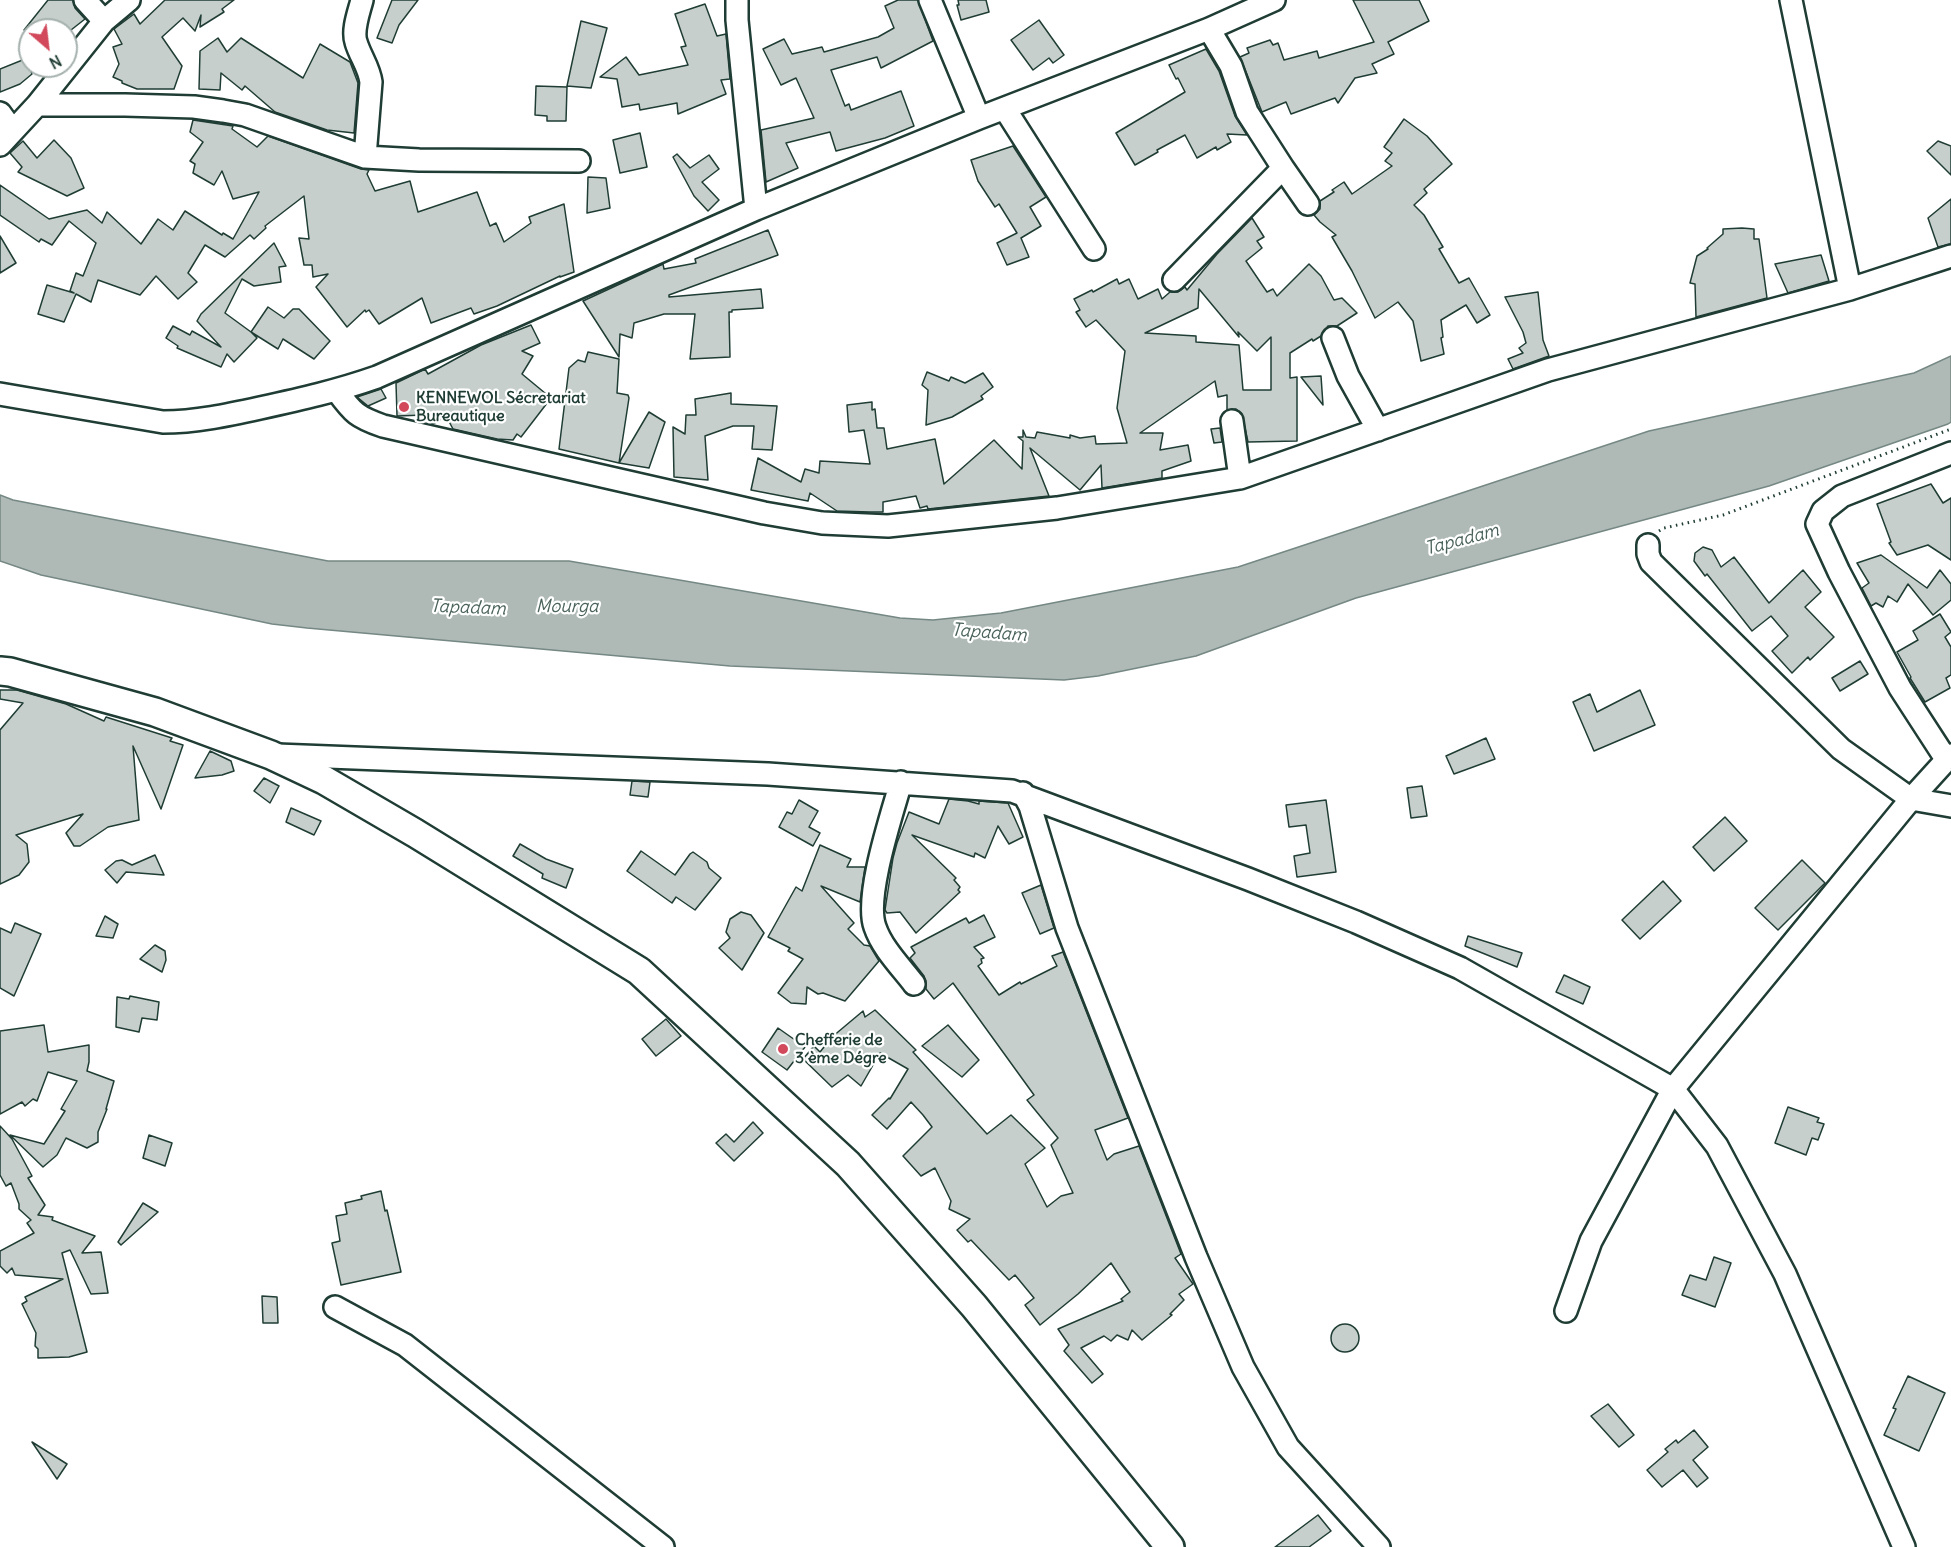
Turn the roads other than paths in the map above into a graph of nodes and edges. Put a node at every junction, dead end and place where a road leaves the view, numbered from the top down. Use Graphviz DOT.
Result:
graph roads {
  1 [pos="85,0"];
  2 [pos="129,0"];
  3 [pos="362,0"];
  4 [pos="737,0"];
  5 [pos="930,0"];
  6 [pos="1791,0"];
  7 [pos="1262,2"];
  8 [pos="104,21"];
  9 [pos="1209,29"];
  10 [pos="37,105"];
  11 [pos="1005,109"];
  12 [pos="0,113"];
  13 [pos="979,118"];
  14 [pos="7,138"];
  15 [pos="365,157"];
  16 [pos="579,161"];
  17 [pos="1283,168"];
  18 [pos="1308,204"];
  19 [pos="756,209"];
  20 [pos="1095,249"];
  21 [pos="1951,256"];
  22 [pos="1174,280"];
  23 [pos="1850,289"];
  24 [pos="1333,338"];
  25 [pos="338,391"];
  26 [pos="0,394"];
  27 [pos="1232,421"];
  28 [pos="1378,430"];
  29 [pos="1951,453"];
  30 [pos="1240,478"];
  31 [pos="1648,545"];
  32 [pos="0,671"];
  33 [pos="271,755"];
  34 [pos="1949,757"];
  35 [pos="901,782"];
  36 [pos="1023,793"];
  37 [pos="1911,799"];
  38 [pos="1951,806"];
  39 [pos="914,984"];
  40 [pos="1673,1089"];
  41 [pos="335,1307"];
  42 [pos="1566,1311"];
  43 [pos="663,1547"];
  44 [pos="1170,1547"];
  45 [pos="1379,1547"];
  46 [pos="1904,1547"];
  1 -- 8 [label="street"];
  2 -- 8 [label="street"];
  3 -- 15 [label="street"];
  4 -- 19 [label="street"];
  5 -- 13 [label="street"];
  6 -- 23 [label="street"];
  7 -- 9 [label="street"];
  8 -- 10 [label="street"];
  9 -- 11 [label="street"];
  9 -- 17 [label="street"];
  10 -- 14 [label="street"];
  10 -- 15 [label="street"];
  11 -- 13 [label="street"];
  11 -- 20 [label="street"];
  12 -- 14 [label="street"];
  13 -- 19 [label="street"];
  15 -- 16 [label="street"];
  17 -- 18 [label="street"];
  17 -- 22 [label="street"];
  19 -- 25 [label="street"];
  21 -- 23 [label="street"];
  23 -- 28 [label="street"];
  24 -- 28 [label="street"];
  25 -- 26 [label="street"];
  25 -- 30 [label="street"];
  27 -- 30 [label="street"];
  28 -- 30 [label="street"];
  29 -- 34 [label="street"];
  31 -- 37 [label="street"];
  32 -- 33 [label="main road"];
  33 -- 35 [label="street"];
  33 -- 44 [label="main road"];
  34 -- 37 [label="street"];
  35 -- 36 [label="street"];
  35 -- 39 [label="street"];
  36 -- 40 [label="street"];
  36 -- 45 [label="street"];
  37 -- 38 [label="street"];
  37 -- 40 [label="street"];
  40 -- 42 [label="street"];
  40 -- 46 [label="street"];
  41 -- 43 [label="street"];
}
